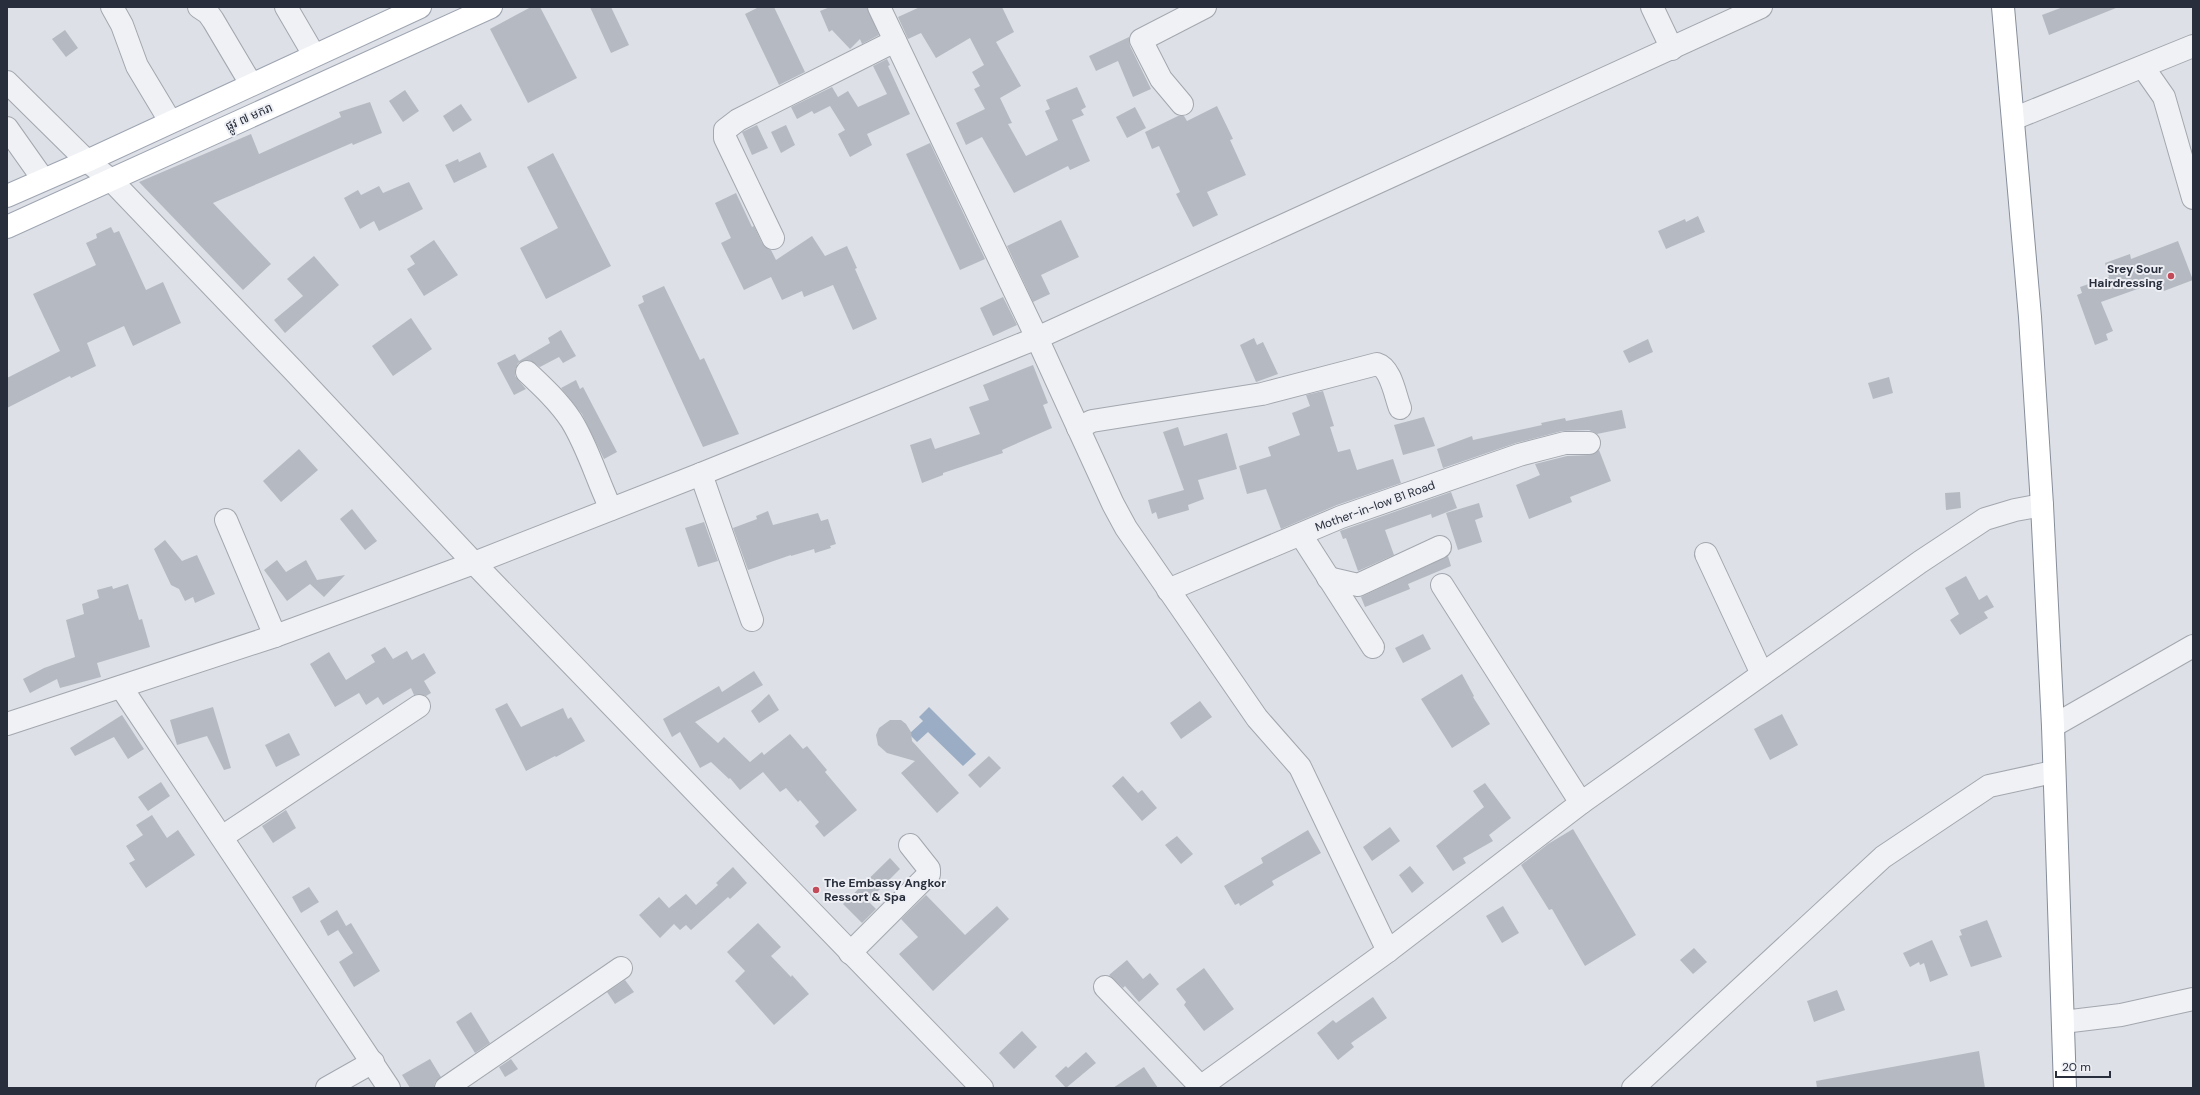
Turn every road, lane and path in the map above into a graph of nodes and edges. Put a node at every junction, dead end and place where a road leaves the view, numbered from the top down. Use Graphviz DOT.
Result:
graph roads {
  1 [pos="112,7"];
  2 [pos="199,7"];
  3 [pos="286,7"];
  4 [pos="420,7"];
  5 [pos="491,7"];
  6 [pos="879,7"];
  7 [pos="1205,7"];
  8 [pos="1652,7"];
  9 [pos="1761,7"];
  10 [pos="2002,7"];
  11 [pos="895,41"];
  12 [pos="2193,46"];
  13 [pos="1672,49"];
  14 [pos="314,55"];
  15 [pos="2143,68"];
  16 [pos="7,82"];
  17 [pos="251,84"];
  18 [pos="1182,104"];
  19 [pos="2013,119"];
  20 [pos="170,121"];
  21 [pos="9,135"];
  22 [pos="87,161"];
  23 [pos="44,179"];
  24 [pos="111,180"];
  25 [pos="7,196"];
  26 [pos="2193,198"];
  27 [pos="7,227"];
  28 [pos="773,238"];
  29 [pos="1037,338"];
  30 [pos="527,372"];
  31 [pos="1400,408"];
  32 [pos="1078,428"];
  33 [pos="1589,443"];
  34 [pos="701,474"];
  35 [pos="2042,505"];
  36 [pos="611,509"];
  37 [pos="226,520"];
  38 [pos="1300,535"];
  39 [pos="1440,547"];
  40 [pos="1706,554"];
  41 [pos="474,563"];
  42 [pos="1328,578"];
  43 [pos="1442,585"];
  44 [pos="1168,590"];
  45 [pos="752,620"];
  46 [pos="275,636"];
  47 [pos="2193,646"];
  48 [pos="1373,647"];
  49 [pos="1762,674"];
  50 [pos="121,687"];
  51 [pos="419,706"];
  52 [pos="7,724"];
  53 [pos="2053,726"];
  54 [pos="2053,772"];
  55 [pos="1581,803"];
  56 [pos="222,837"];
  57 [pos="910,845"];
  58 [pos="1388,951"];
  59 [pos="850,953"];
  60 [pos="621,968"];
  61 [pos="1105,987"];
  62 [pos="2193,999"];
  63 [pos="2063,1022"];
  64 [pos="373,1062"];
  65 [pos="973,1085"];
  66 [pos="1200,1087"];
  67 [pos="327,1088"];
  68 [pos="388,1088"];
  69 [pos="446,1088"];
  70 [pos="1633,1088"];
  71 [pos="2065,1088"];
  1 -- 20 [label="street"];
  2 -- 17 [label="street"];
  3 -- 14 [label="street"];
  4 -- 14 [label="main road"];
  5 -- 24 [label="main road, ផ្លូវ ៧ មករា"];
  6 -- 11 [label="street"];
  7 -- 18 [label="street"];
  8 -- 13 [label="street"];
  9 -- 13 [label="street"];
  10 -- 19 [label="main road"];
  11 -- 28 [label="street"];
  11 -- 29 [label="street"];
  12 -- 15 [label="street"];
  13 -- 29 [label="street"];
  14 -- 17 [label="main road"];
  15 -- 19 [label="street"];
  15 -- 26 [label="street"];
  16 -- 22 [label="street"];
  17 -- 20 [label="main road"];
  19 -- 35 [label="main road"];
  20 -- 22 [label="main road"];
  21 -- 23 [label="street"];
  22 -- 23 [label="main road"];
  22 -- 24 [label="street"];
  23 -- 25 [label="main road"];
  24 -- 27 [label="main road, ផ្លូវ ៧ មករា"];
  24 -- 41 [label="street"];
  29 -- 32 [label="street"];
  29 -- 34 [label="street"];
  30 -- 36 [label="street"];
  31 -- 32 [label="street"];
  32 -- 44 [label="street"];
  33 -- 38 [label="street, Mother-in-low B1 Road"];
  34 -- 36 [label="street"];
  34 -- 45 [label="street"];
  35 -- 49 [label="street"];
  35 -- 53 [label="main road"];
  36 -- 41 [label="street"];
  37 -- 46 [label="street"];
  38 -- 42 [label="street"];
  38 -- 44 [label="street, Mother-in-low B1 Road"];
  39 -- 42 [label="street"];
  40 -- 49 [label="street"];
  41 -- 46 [label="street"];
  41 -- 59 [label="street"];
  42 -- 48 [label="street"];
  43 -- 55 [label="street"];
  44 -- 58 [label="street"];
  46 -- 50 [label="street"];
  47 -- 53 [label="street"];
  49 -- 55 [label="street"];
  50 -- 52 [label="street"];
  50 -- 56 [label="street"];
  51 -- 56 [label="street"];
  53 -- 54 [label="main road"];
  54 -- 63 [label="main road"];
  54 -- 70 [label="street"];
  55 -- 58 [label="street"];
  56 -- 64 [label="street"];
  57 -- 59 [label="street"];
  58 -- 66 [label="street"];
  59 -- 65 [label="street"];
  60 -- 69 [label="street"];
  61 -- 66 [label="street"];
  62 -- 63 [label="street"];
  63 -- 71 [label="main road"];
  64 -- 67 [label="street"];
  64 -- 68 [label="street"];
}
